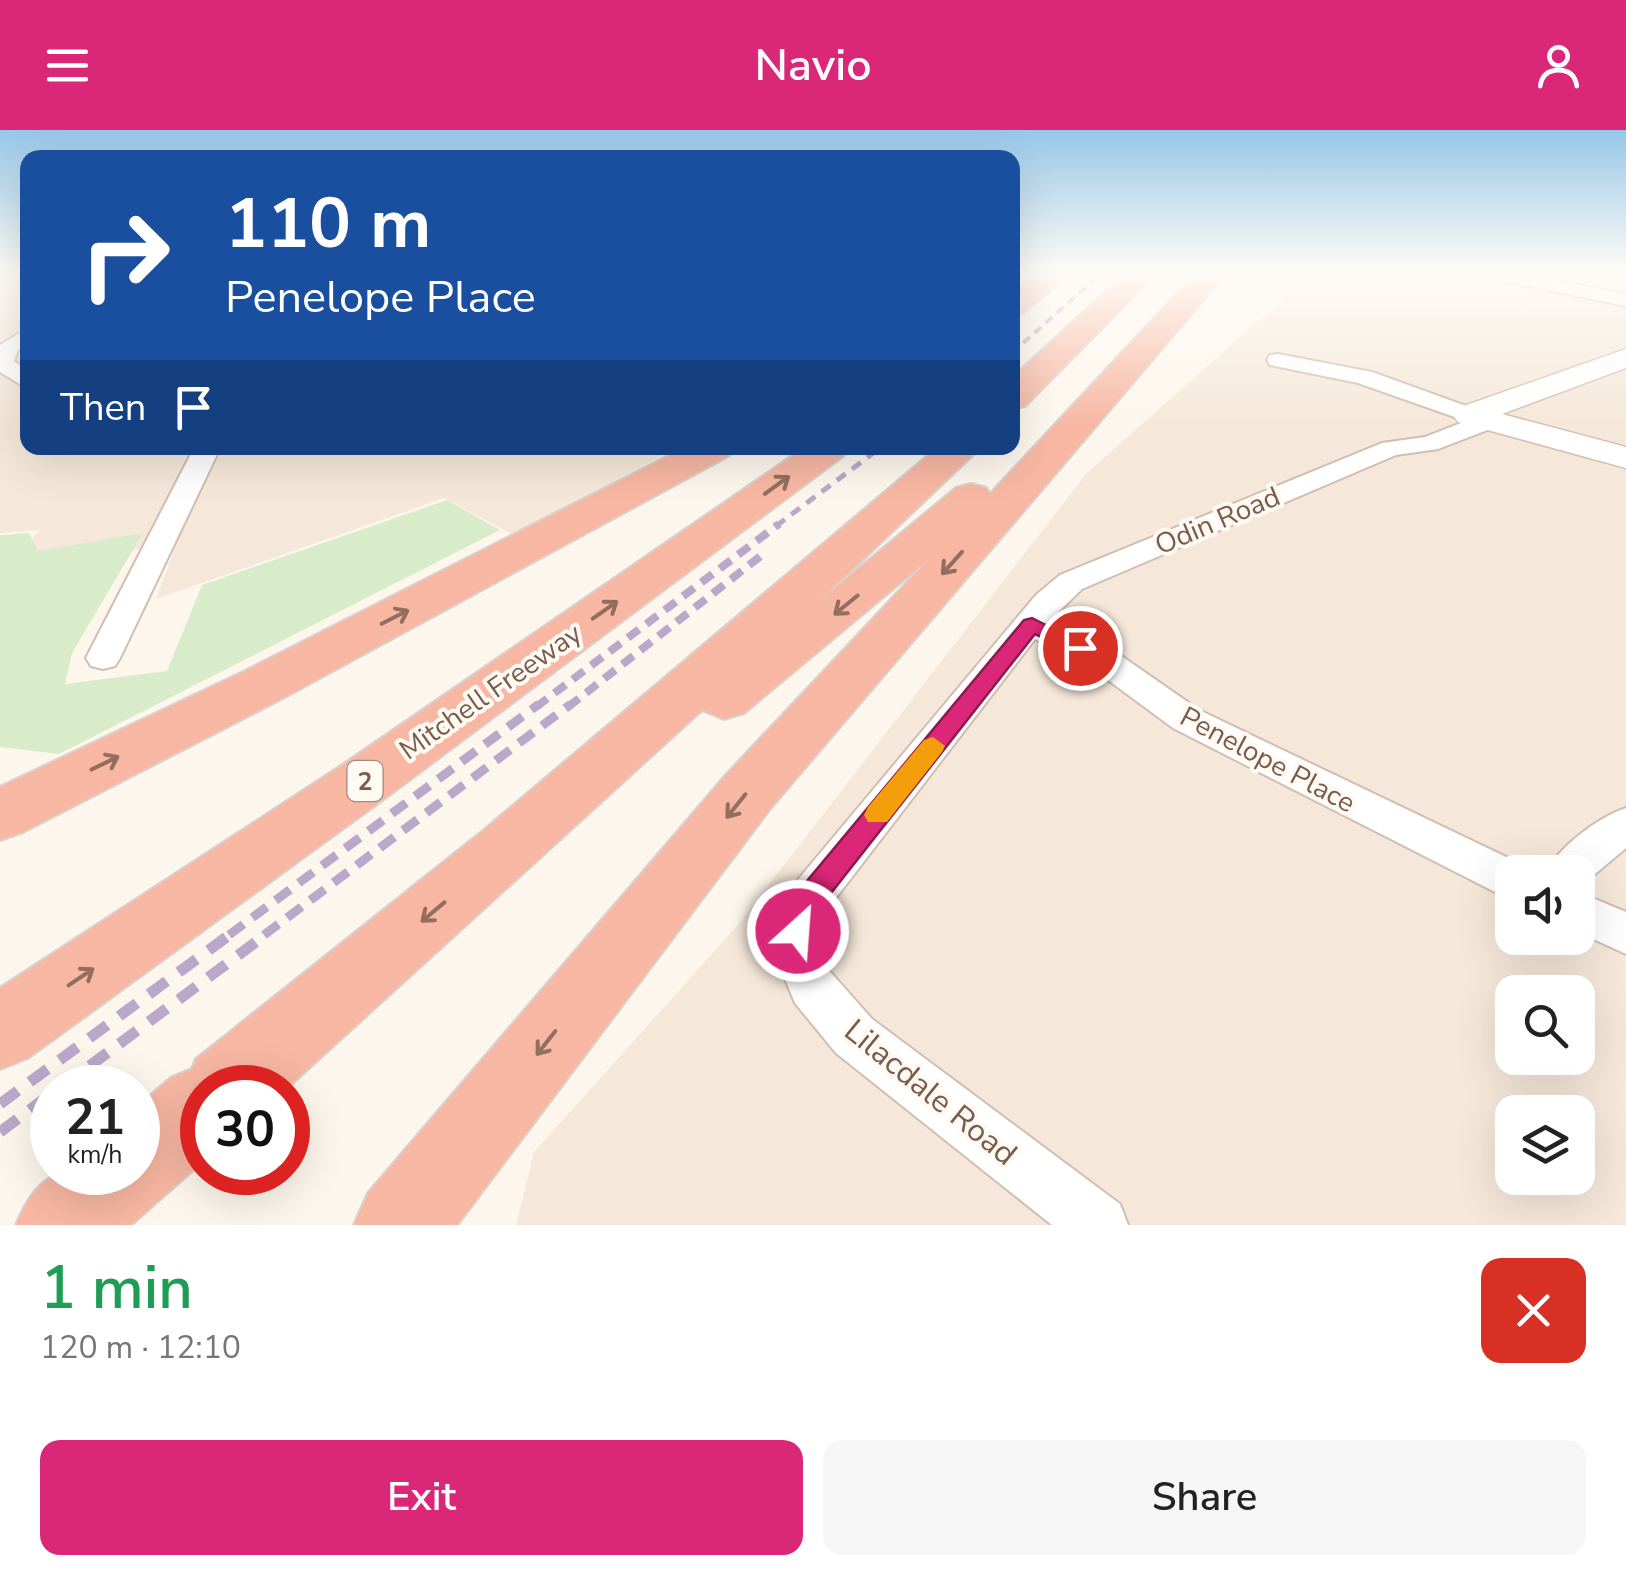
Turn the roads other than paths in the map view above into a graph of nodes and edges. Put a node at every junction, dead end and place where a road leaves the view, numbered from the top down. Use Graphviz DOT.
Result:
graph roads {
  1 [pos="1091,322"];
  2 [pos="1168,322"];
  3 [pos="1157,334"];
  4 [pos="20,340"];
  5 [pos="1626,358"];
  6 [pos="1278,360"];
  7 [pos="1626,372"];
  8 [pos="20,376"];
  9 [pos="1020,390"];
  10 [pos="1479,418"];
  11 [pos="1020,454"];
  12 [pos="204,455"];
  13 [pos="701,455"];
  14 [pos="819,455"];
  15 [pos="952,455"];
  16 [pos="1019,455"];
  17 [pos="1626,458"];
  18 [pos="1040,613"];
  19 [pos="103,658"];
  20 [pos="6,811"];
  21 [pos="1626,824"];
  22 [pos="508,849"];
  23 [pos="1589,855"];
  24 [pos="1495,872"];
  25 [pos="1595,919"];
  26 [pos="1626,934"];
  27 [pos="0,1032"];
  28 [pos="252,1065"];
  29 [pos="180,1125"];
  30 [pos="160,1142"];
  31 [pos="97,1195"];
  32 [pos="413,1215"];
  33 [pos="62,1225"];
  34 [pos="1098,1225"];
  1 -- 9 [label="highway"];
  2 -- 3 [label="highway"];
  3 -- 11 [label="highway, one-way"];
  3 -- 32 [label="highway, one-way"];
  4 -- 8 [label="street"];
  5 -- 10 [label="street, Odin Road"];
  6 -- 10 [label="street"];
  7 -- 10 [label="street, Odin Road"];
  10 -- 17 [label="street"];
  10 -- 18 [label="street, Odin Road"];
  12 -- 19 [label="street"];
  20 -- 13 [label="highway, one-way"];
  27 -- 14 [label="highway, Mitchell Freeway / 2, one-way"];
  15 -- 22 [label="highway"];
  16 -- 22 [label="highway, one-way"];
  18 -- 24 [label="street, Penelope Place"];
  18 -- 34 [label="street, Lilacdale Road"];
  21 -- 23 [label="street"];
  22 -- 28 [label="highway, one-way"];
  25 -- 26 [label="street"];
  29 -- 30 [label="highway"];
  31 -- 33 [label="highway"];
}
